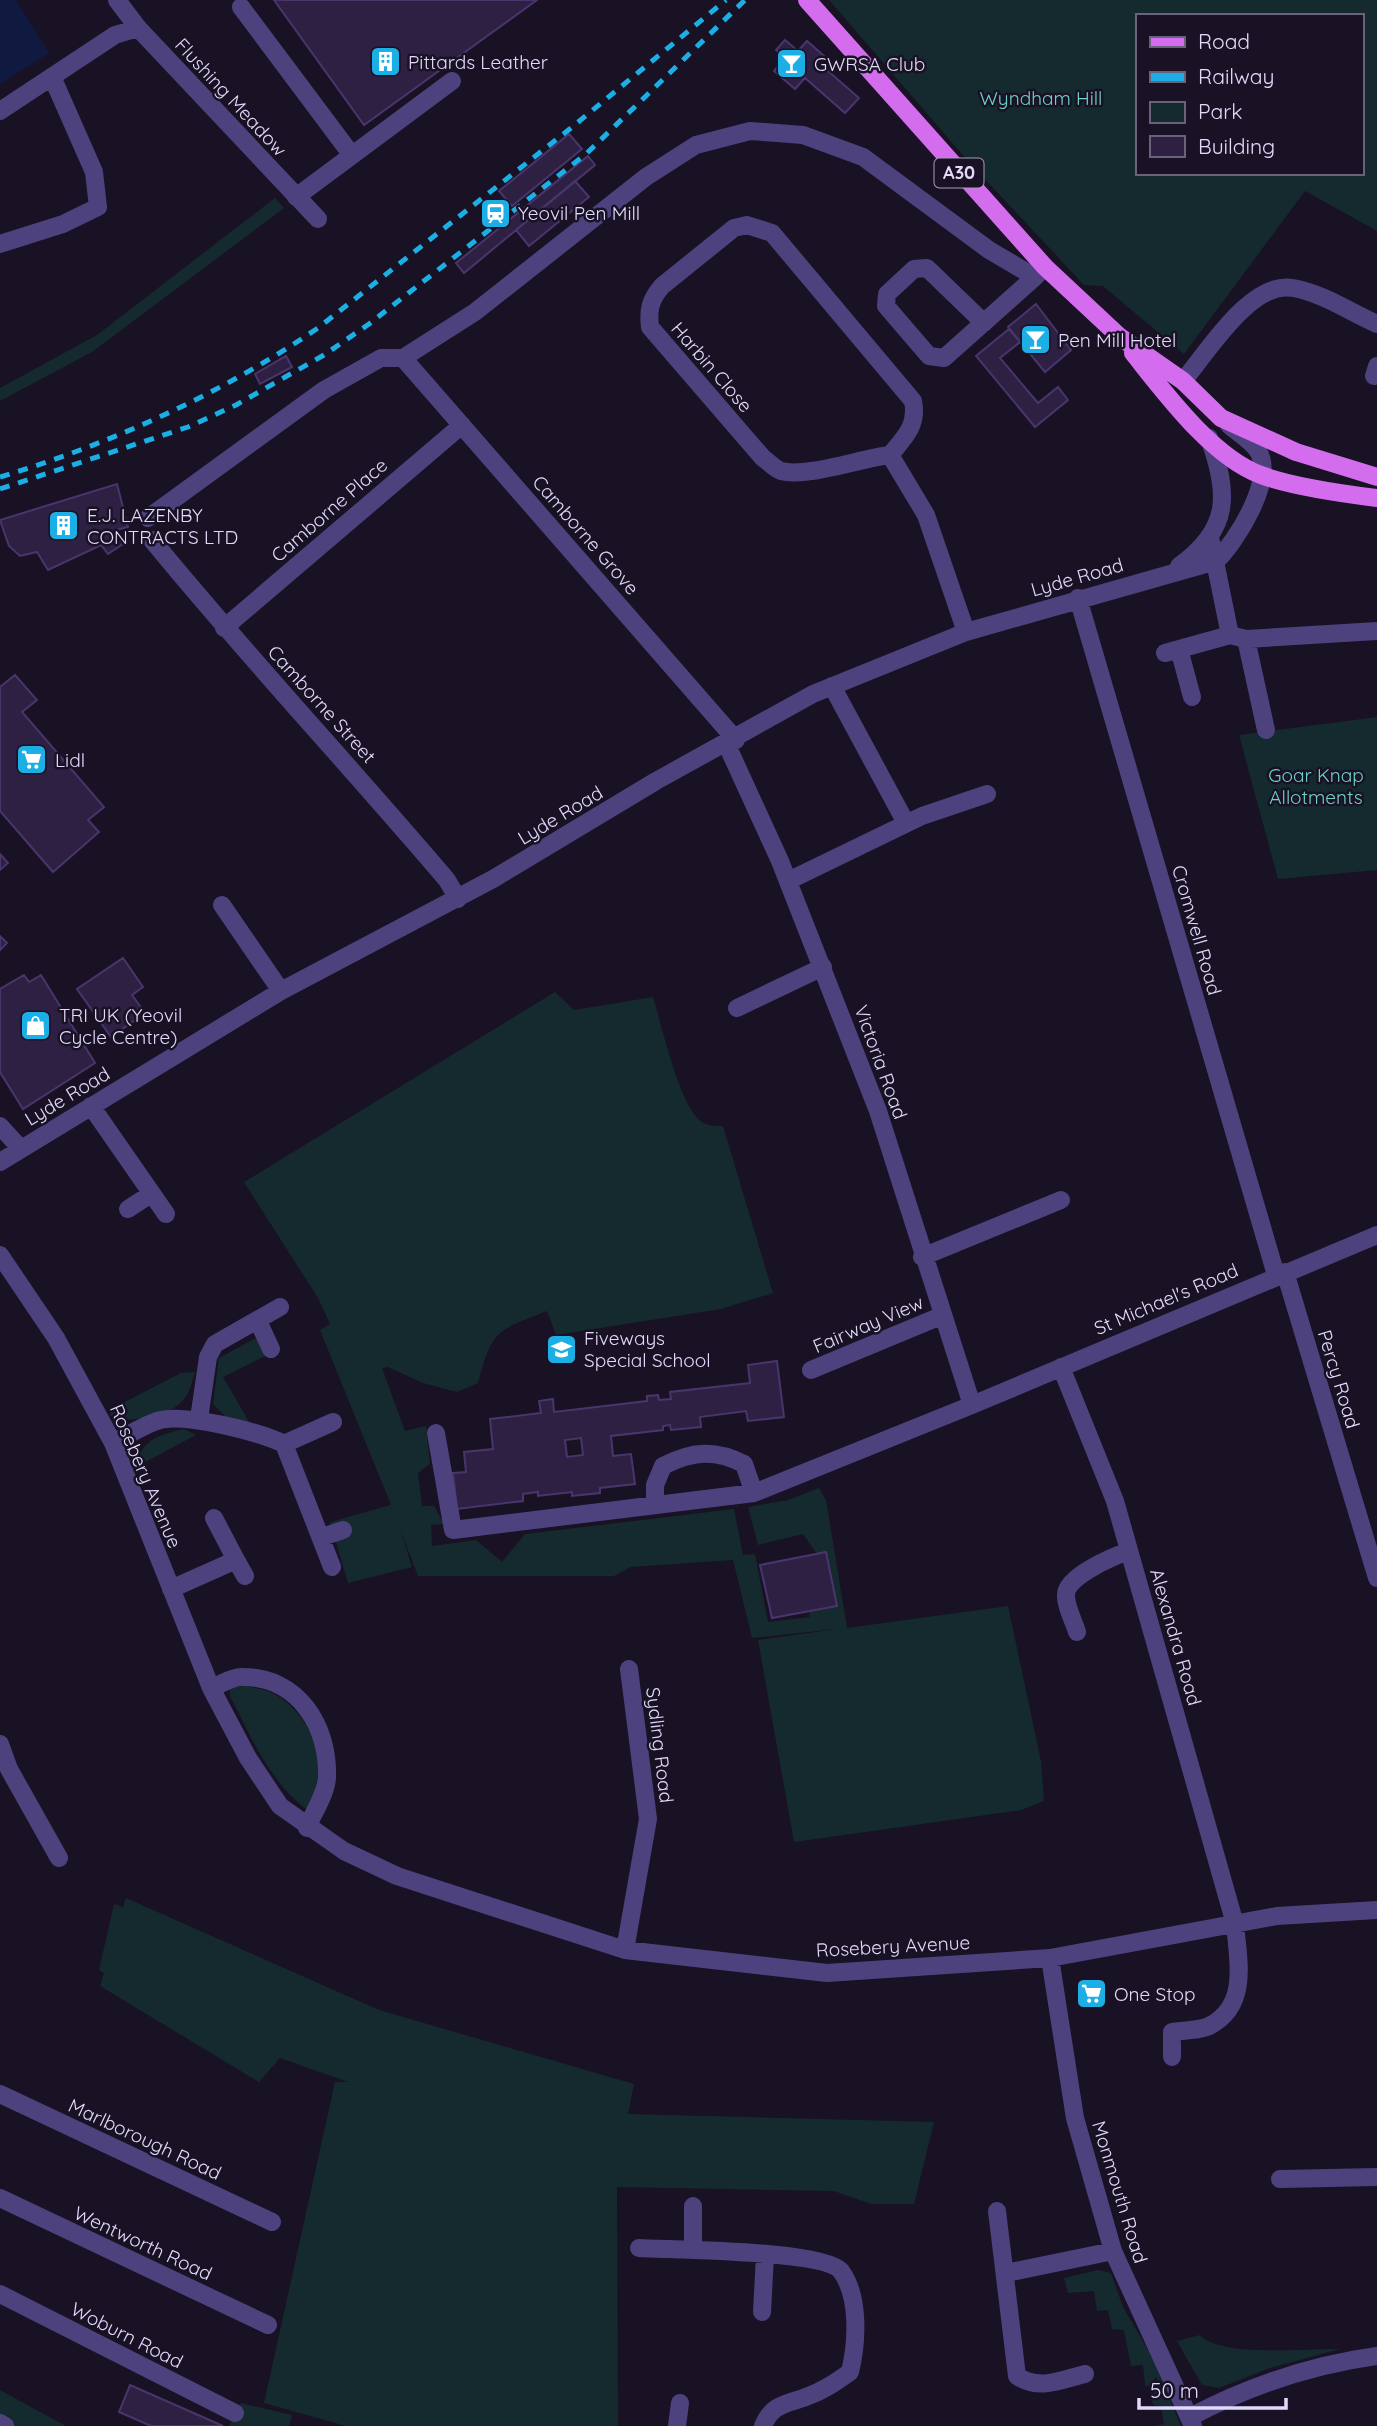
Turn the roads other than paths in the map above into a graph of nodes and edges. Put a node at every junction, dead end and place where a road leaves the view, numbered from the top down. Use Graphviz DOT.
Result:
graph roads {
  1 [pos="117,0"];
  2 [pos="807,0"];
  3 [pos="241,7"];
  4 [pos="138,28"];
  5 [pos="53,79"];
  6 [pos="452,81"];
  7 [pos="0,111"];
  8 [pos="351,154"];
  9 [pos="296,197"];
  10 [pos="318,219"];
  11 [pos="0,244"];
  12 [pos="1040,272"];
  13 [pos="984,323"];
  14 [pos="1377,324"];
  15 [pos="1120,337"];
  16 [pos="403,358"];
  17 [pos="1183,381"];
  18 [pos="1221,418"];
  19 [pos="462,425"];
  20 [pos="1209,438"];
  21 [pos="1296,452"];
  22 [pos="890,455"];
  23 [pos="1260,455"];
  24 [pos="1240,464"];
  25 [pos="1261,475"];
  26 [pos="1377,477"];
  27 [pos="1223,489"];
  28 [pos="1377,498"];
  29 [pos="148,517"];
  30 [pos="1210,537"];
  31 [pos="152,540"];
  32 [pos="1216,561"];
  33 [pos="1171,572"];
  34 [pos="1078,598"];
  35 [pos="224,628"];
  36 [pos="1377,631"];
  37 [pos="966,632"];
  38 [pos="1238,637"];
  39 [pos="832,686"];
  40 [pos="1192,697"];
  41 [pos="1266,730"];
  42 [pos="731,741"];
  43 [pos="987,794"];
  44 [pos="906,824"];
  45 [pos="788,881"];
  46 [pos="458,898"];
  47 [pos="222,905"];
  48 [pos="823,967"];
  49 [pos="281,991"];
  50 [pos="737,1008"];
  51 [pos="92,1106"];
  52 [pos="0,1126"];
  53 [pos="21,1149"];
  54 [pos="0,1162"];
  55 [pos="151,1194"];
  56 [pos="1061,1200"];
  57 [pos="128,1209"];
  58 [pos="166,1214"];
  59 [pos="1377,1235"];
  60 [pos="0,1255"];
  61 [pos="922,1257"];
  62 [pos="1281,1274"];
  63 [pos="280,1307"];
  64 [pos="942,1316"];
  65 [pos="258,1321"];
  66 [pos="271,1349"];
  67 [pos="1061,1367"];
  68 [pos="811,1370"];
  69 [pos="972,1405"];
  70 [pos="199,1419"];
  71 [pos="333,1422"];
  72 [pos="436,1433"];
  73 [pos="113,1443"];
  74 [pos="284,1444"];
  75 [pos="754,1493"];
  76 [pos="654,1505"];
  77 [pos="214,1518"];
  78 [pos="343,1530"];
  79 [pos="322,1537"];
  80 [pos="1129,1551"];
  81 [pos="332,1567"];
  82 [pos="1377,1578"];
  83 [pos="171,1589"];
  84 [pos="1077,1632"];
  85 [pos="629,1669"];
  86 [pos="211,1688"];
  87 [pos="0,1744"];
  88 [pos="4,1772"];
  89 [pos="307,1828"];
  90 [pos="59,1858"];
  91 [pos="1377,1910"];
  92 [pos="1235,1924"];
  93 [pos="625,1950"];
  94 [pos="1050,1958"];
  95 [pos="1172,2057"];
  96 [pos="0,2094"];
  97 [pos="1377,2177"];
  98 [pos="1280,2179"];
  99 [pos="0,2198"];
  100 [pos="693,2206"];
  101 [pos="997,2211"];
  102 [pos="272,2222"];
  103 [pos="639,2248"];
  104 [pos="693,2250"];
  105 [pos="1113,2251"];
  106 [pos="765,2255"];
  107 [pos="1006,2273"];
  108 [pos="0,2294"];
  109 [pos="762,2312"];
  110 [pos="268,2325"];
  111 [pos="1377,2356"];
  112 [pos="1085,2374"];
  113 [pos="680,2403"];
  114 [pos="235,2413"];
  115 [pos="1191,2422"];
  116 [pos="0,2423"];
  117 [pos="5,2426"];
  118 [pos="677,2426"];
  119 [pos="763,2426"];
  1 -- 4 [label="street, Flushing Meadow"];
  2 -- 12 [label="main road, A30"];
  3 -- 8 [label="street"];
  4 -- 5 [label="street"];
  4 -- 9 [label="street, Flushing Meadow"];
  5 -- 7 [label="street"];
  5 -- 11 [label="street"];
  6 -- 8 [label="street"];
  8 -- 9 [label="street"];
  9 -- 10 [label="street, Flushing Meadow"];
  12 -- 13 [label="street"];
  12 -- 15 [label="main road, A30"];
  12 -- 16 [label="street"];
  13 -- 13 [label="street"];
  14 -- 17 [label="street"];
  15 -- 17 [label="main road, A30"];
  15 -- 20 [label="main road, A30"];
  16 -- 19 [label="street, Camborne Grove"];
  16 -- 29 [label="street"];
  17 -- 18 [label="main road, A30"];
  18 -- 21 [label="main road, A30"];
  18 -- 23 [label="street"];
  19 -- 35 [label="street, Camborne Place"];
  19 -- 42 [label="street, Camborne Grove"];
  20 -- 24 [label="main road, A30"];
  20 -- 27 [label="street, Lyde Road"];
  21 -- 23 [label="street"];
  21 -- 26 [label="main road, A30"];
  22 -- 22 [label="street, Harbin Close"];
  22 -- 37 [label="street"];
  23 -- 24 [label="street"];
  23 -- 25 [label="street"];
  24 -- 25 [label="main road, A30"];
  24 -- 27 [label="street, Lyde Road"];
  25 -- 28 [label="main road, A30"];
  25 -- 32 [label="street"];
  27 -- 30 [label="street, Lyde Road"];
  30 -- 32 [label="street"];
  30 -- 33 [label="street, Lyde Road"];
  31 -- 35 [label="street, Camborne Street"];
  32 -- 33 [label="street, Lyde Road"];
  32 -- 38 [label="street"];
  33 -- 34 [label="street, Lyde Road"];
  34 -- 37 [label="street, Lyde Road"];
  34 -- 62 [label="street, Cromwell Road"];
  35 -- 46 [label="street, Camborne Street"];
  36 -- 38 [label="street"];
  37 -- 39 [label="street, Lyde Road"];
  38 -- 40 [label="street"];
  38 -- 41 [label="street"];
  39 -- 42 [label="street, Lyde Road"];
  39 -- 44 [label="street"];
  42 -- 45 [label="street, Victoria Road"];
  42 -- 46 [label="street, Lyde Road"];
  43 -- 44 [label="street"];
  44 -- 45 [label="street"];
  45 -- 48 [label="street, Victoria Road"];
  46 -- 49 [label="street, Lyde Road"];
  47 -- 49 [label="street"];
  48 -- 50 [label="street"];
  48 -- 61 [label="street, Victoria Road"];
  49 -- 51 [label="street, Lyde Road"];
  51 -- 53 [label="street, Lyde Road"];
  51 -- 55 [label="street"];
  52 -- 53 [label="street"];
  53 -- 54 [label="street, Lyde Road"];
  55 -- 57 [label="street"];
  55 -- 58 [label="street"];
  56 -- 61 [label="street"];
  59 -- 62 [label="street, St Michael's Road"];
  60 -- 73 [label="street, Rosebery Avenue"];
  61 -- 64 [label="street, Victoria Road"];
  62 -- 67 [label="street, St Michael's Road"];
  62 -- 82 [label="street, Percy Road"];
  63 -- 65 [label="street"];
  64 -- 68 [label="street, Fairway View"];
  64 -- 69 [label="street, Victoria Road"];
  65 -- 66 [label="street"];
  65 -- 70 [label="street"];
  67 -- 69 [label="street, St Michael's Road"];
  67 -- 80 [label="street, Alexandra Road"];
  69 -- 75 [label="street, St Michael's Road"];
  70 -- 73 [label="street"];
  70 -- 74 [label="street"];
  71 -- 74 [label="street"];
  72 -- 76 [label="street, St Michael's Road"];
  73 -- 83 [label="street, Rosebery Avenue"];
  74 -- 79 [label="street"];
  75 -- 76 [label="street, St Michael's Road"];
  75 -- 76 [label="street"];
  77 -- 83 [label="street"];
  78 -- 79 [label="street"];
  79 -- 81 [label="street"];
  80 -- 84 [label="street"];
  80 -- 92 [label="street, Alexandra Road"];
  83 -- 86 [label="street, Rosebery Avenue"];
  85 -- 93 [label="street, Sydling Road"];
  86 -- 89 [label="street, Rosebery Avenue"];
  86 -- 89 [label="street"];
  87 -- 88 [label="street"];
  88 -- 90 [label="street"];
  89 -- 93 [label="street, Rosebery Avenue"];
  91 -- 92 [label="street, Rosebery Avenue"];
  92 -- 94 [label="street, Rosebery Avenue"];
  92 -- 95 [label="street, Alexandra Road"];
  93 -- 94 [label="street, Rosebery Avenue"];
  94 -- 105 [label="street, Monmouth Road"];
  96 -- 102 [label="street, Marlborough Road"];
  97 -- 98 [label="street"];
  99 -- 110 [label="street, Wentworth Road"];
  100 -- 104 [label="street"];
  101 -- 107 [label="street"];
  103 -- 104 [label="street"];
  104 -- 106 [label="street"];
  105 -- 107 [label="street"];
  105 -- 115 [label="street, Monmouth Road"];
  106 -- 109 [label="street"];
  106 -- 119 [label="street"];
  107 -- 112 [label="street"];
  108 -- 114 [label="street, Woburn Road"];
  111 -- 115 [label="street"];
  113 -- 118 [label="street"];
  116 -- 117 [label="street"];
}
